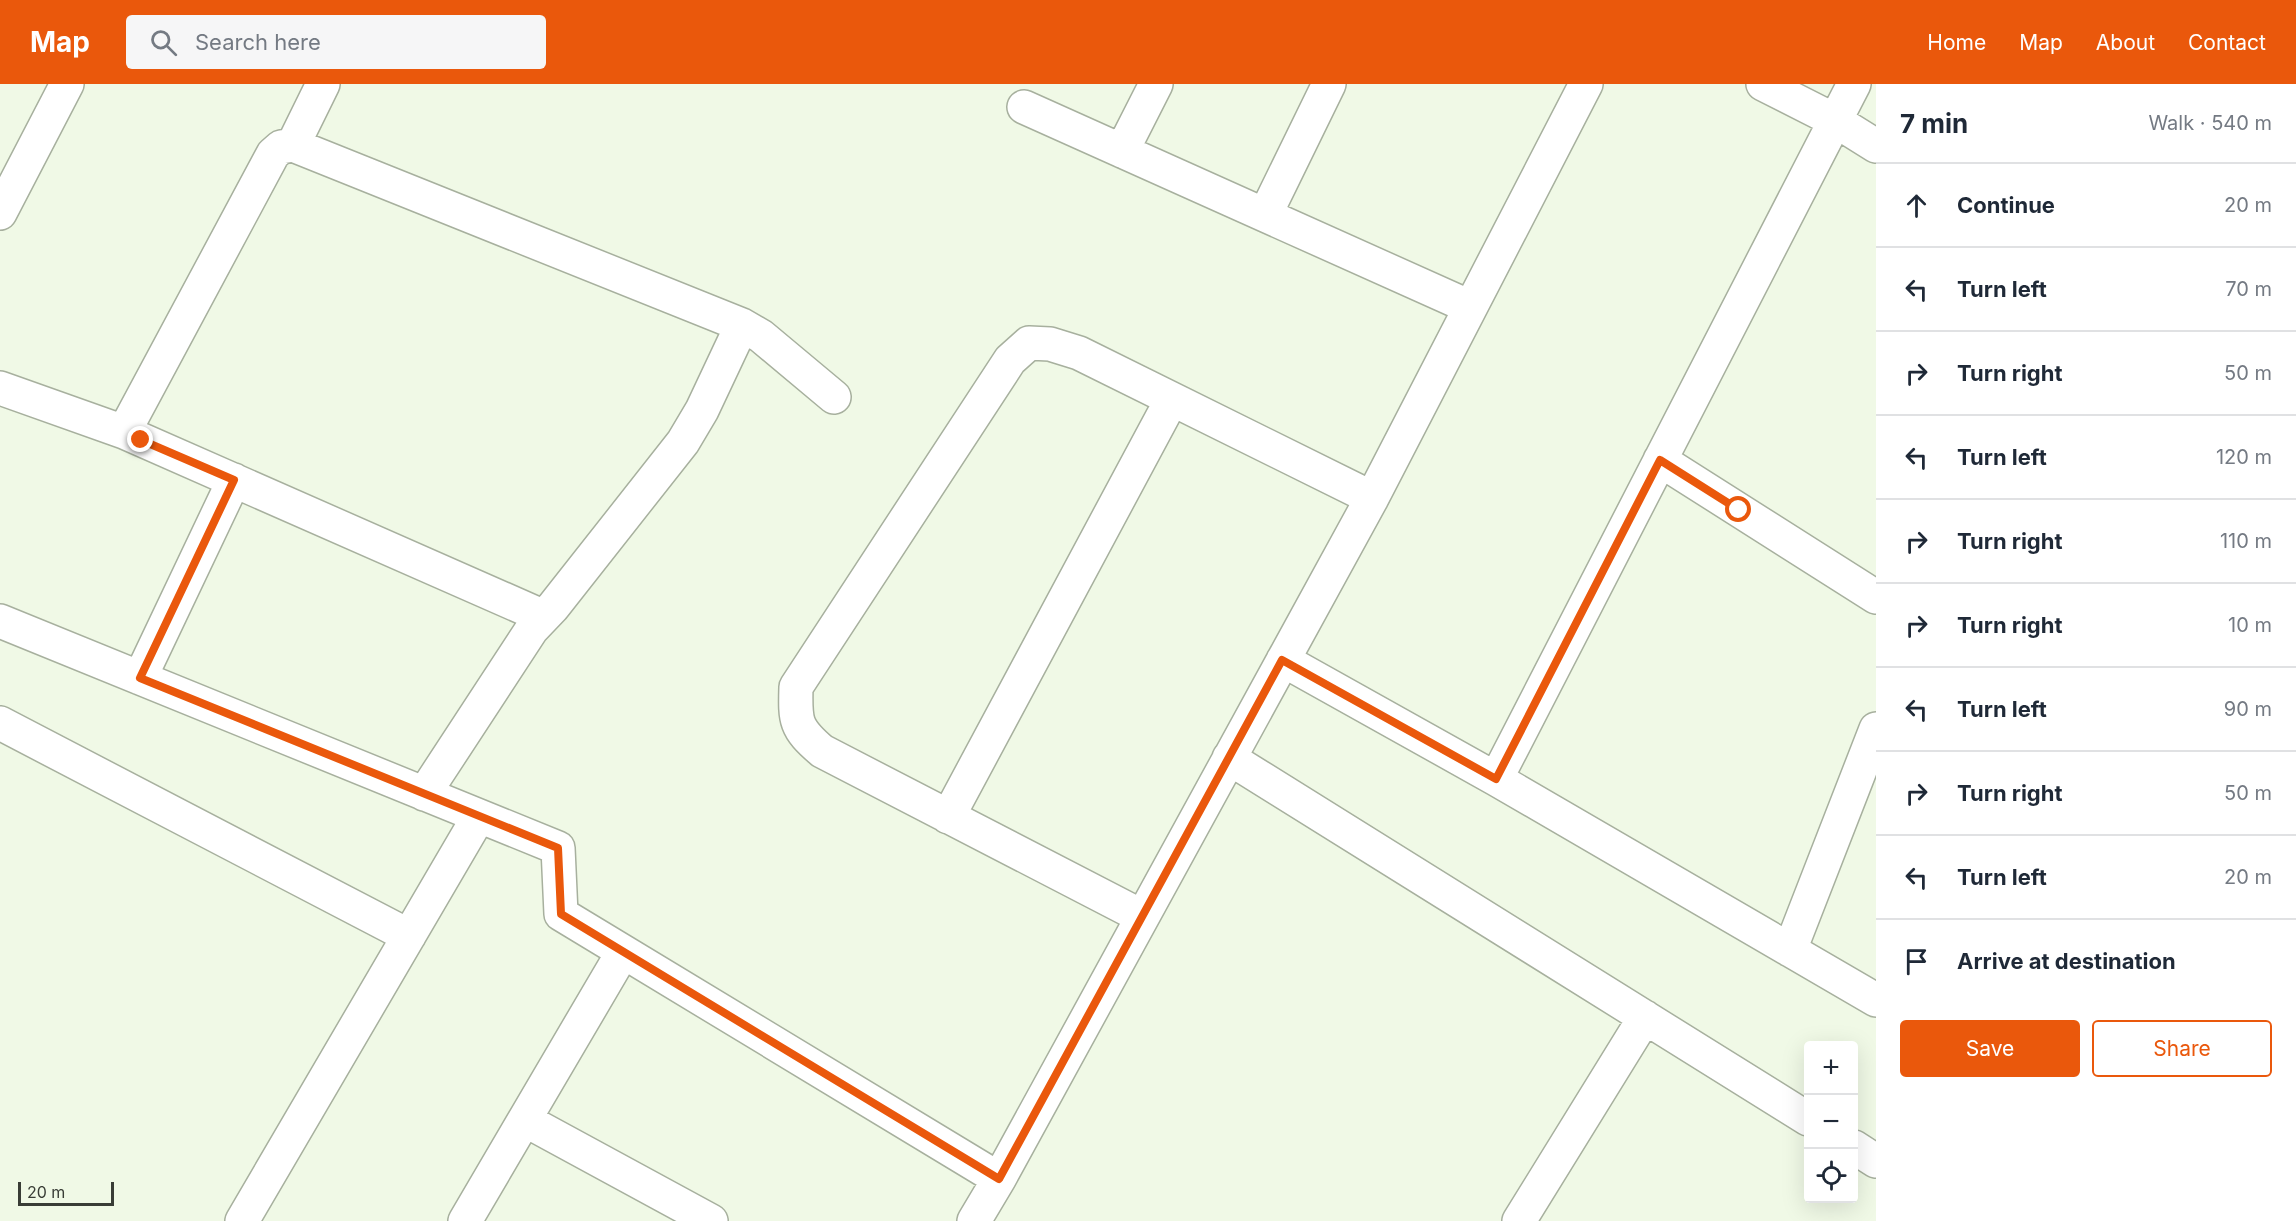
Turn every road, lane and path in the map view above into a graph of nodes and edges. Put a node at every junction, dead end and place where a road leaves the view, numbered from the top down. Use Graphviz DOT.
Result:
graph roads {
  1 [pos="67,84"];
  2 [pos="323,84"];
  3 [pos="1156,84"];
  4 [pos="1329,84"];
  5 [pos="1586,84"];
  6 [pos="1763,84"];
  7 [pos="1854,84"];
  8 [pos="1024,107"];
  9 [pos="1836,121"];
  10 [pos="293,145"];
  11 [pos="1876,146"];
  12 [pos="1122,151"];
  13 [pos="0,213"];
  14 [pos="1265,215"];
  15 [pos="1470,307"];
  16 [pos="742,325"];
  17 [pos="0,388"];
  18 [pos="834,397"];
  19 [pos="1172,399"];
  20 [pos="124,432"];
  21 [pos="1660,460"];
  22 [pos="234,480"];
  23 [pos="1372,498"];
  24 [pos="1876,597"];
  25 [pos="542,616"];
  26 [pos="0,621"];
  27 [pos="1282,660"];
  28 [pos="140,678"];
  29 [pos="0,723"];
  30 [pos="1876,729"];
  31 [pos="1229,758"];
  32 [pos="1496,779"];
  33 [pos="424,794"];
  34 [pos="480,816"];
  35 [pos="948,817"];
  36 [pos="1142,916"];
  37 [pos="409,936"];
  38 [pos="1790,950"];
  39 [pos="623,952"];
  40 [pos="1876,1000"];
  41 [pos="1645,1017"];
  42 [pos="1804,1116"];
  43 [pos="525,1120"];
  44 [pos="1857,1149"];
  45 [pos="1876,1161"];
  46 [pos="999,1179"];
  47 [pos="979,1219"];
  48 [pos="242,1221"];
  49 [pos="465,1221"];
  50 [pos="711,1221"];
  51 [pos="1519,1221"];
  1 -- 13 [label="street"];
  2 -- 10 [label="street"];
  3 -- 12 [label="street"];
  4 -- 14 [label="street"];
  5 -- 15 [label="street"];
  6 -- 9 [label="street"];
  7 -- 9 [label="street"];
  8 -- 12 [label="street"];
  9 -- 11 [label="street"];
  9 -- 21 [label="street"];
  10 -- 16 [label="street"];
  10 -- 20 [label="street"];
  12 -- 14 [label="street"];
  14 -- 15 [label="street"];
  15 -- 23 [label="street"];
  16 -- 18 [label="street"];
  16 -- 25 [label="street"];
  17 -- 20 [label="street"];
  19 -- 23 [label="street"];
  19 -- 35 [label="street"];
  19 -- 35 [label="street"];
  20 -- 22 [label="street"];
  21 -- 24 [label="street"];
  21 -- 32 [label="street"];
  22 -- 25 [label="street"];
  22 -- 28 [label="street"];
  23 -- 27 [label="street"];
  25 -- 33 [label="street"];
  26 -- 28 [label="street"];
  27 -- 31 [label="street"];
  27 -- 32 [label="street"];
  28 -- 33 [label="street"];
  29 -- 37 [label="street"];
  30 -- 38 [label="street"];
  31 -- 36 [label="street"];
  31 -- 41 [label="street"];
  32 -- 38 [label="street"];
  33 -- 34 [label="street"];
  34 -- 37 [label="street"];
  34 -- 39 [label="street"];
  35 -- 36 [label="street"];
  36 -- 46 [label="street"];
  37 -- 48 [label="street"];
  38 -- 40 [label="street"];
  39 -- 43 [label="street"];
  39 -- 46 [label="street"];
  41 -- 42 [label="street"];
  41 -- 51 [label="street"];
  43 -- 49 [label="street"];
  43 -- 50 [label="street"];
  44 -- 45 [label="street"];
  46 -- 47 [label="street"];
}
